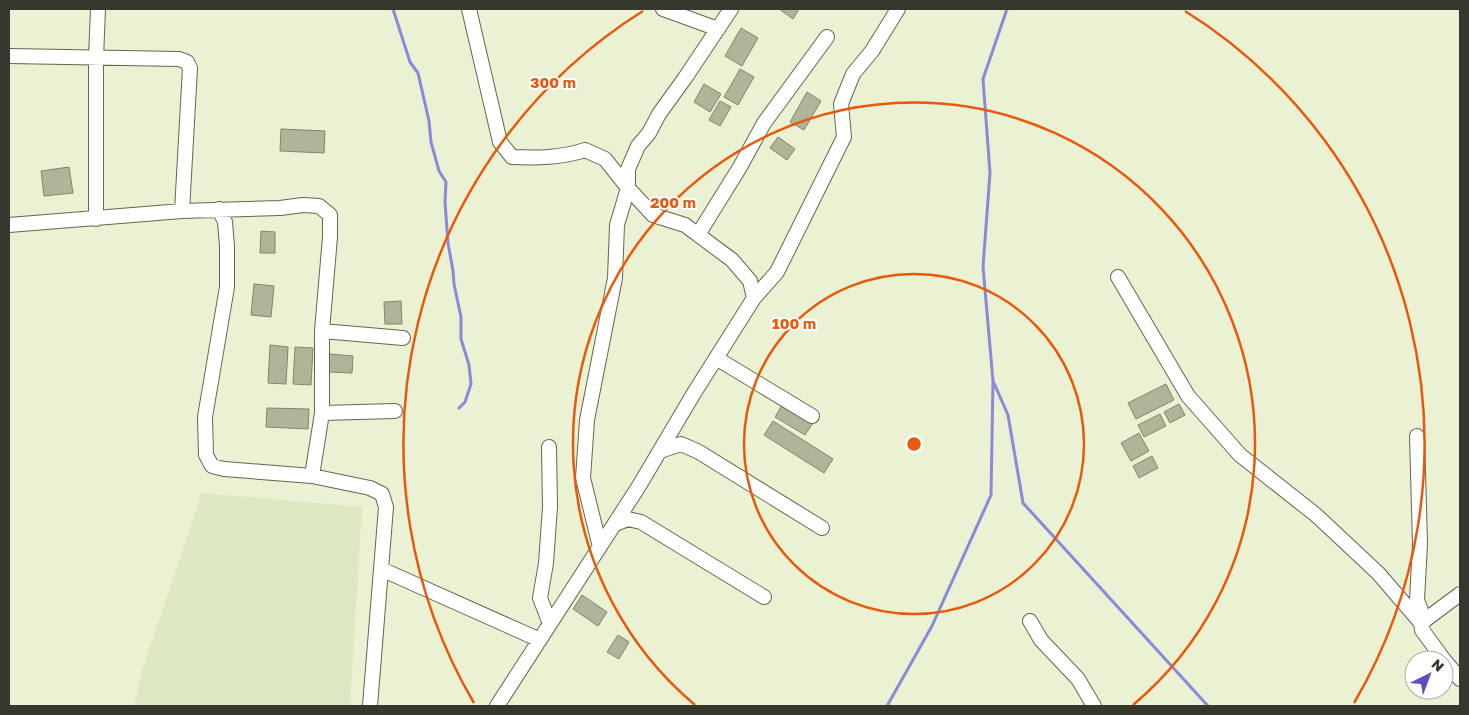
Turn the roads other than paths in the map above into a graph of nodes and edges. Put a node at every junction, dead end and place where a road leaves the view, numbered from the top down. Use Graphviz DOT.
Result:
graph roads {
  1 [pos="98,9"];
  2 [pos="469,9"];
  3 [pos="663,9"];
  4 [pos="731,9"];
  5 [pos="898,9"];
  6 [pos="718,29"];
  7 [pos="827,37"];
  8 [pos="9,56"];
  9 [pos="96,58"];
  10 [pos="628,188"];
  11 [pos="219,209"];
  12 [pos="182,211"];
  13 [pos="96,218"];
  14 [pos="9,225"];
  15 [pos="699,233"];
  16 [pos="1118,277"];
  17 [pos="754,298"];
  18 [pos="322,332"];
  19 [pos="403,338"];
  20 [pos="716,358"];
  21 [pos="395,412"];
  22 [pos="322,413"];
  23 [pos="812,416"];
  24 [pos="1417,436"];
  25 [pos="549,447"];
  26 [pos="660,451"];
  27 [pos="312,476"];
  28 [pos="615,524"];
  29 [pos="822,528"];
  30 [pos="600,547"];
  31 [pos="381,569"];
  32 [pos="1460,594"];
  33 [pos="764,597"];
  34 [pos="1030,621"];
  35 [pos="1423,622"];
  36 [pos="550,624"];
  37 [pos="540,640"];
  38 [pos="1437,650"];
  39 [pos="370,706"];
  40 [pos="497,706"];
  41 [pos="1094,706"];
  1 -- 9 [label="street"];
  2 -- 10 [label="street"];
  3 -- 6 [label="street"];
  4 -- 6 [label="street"];
  5 -- 17 [label="street"];
  6 -- 10 [label="street"];
  7 -- 15 [label="street"];
  8 -- 9 [label="street"];
  9 -- 12 [label="street"];
  9 -- 13 [label="street"];
  10 -- 15 [label="street"];
  10 -- 30 [label="street"];
  11 -- 12 [label="street"];
  11 -- 18 [label="street"];
  11 -- 27 [label="street"];
  12 -- 13 [label="street"];
  13 -- 14 [label="street"];
  15 -- 17 [label="street"];
  16 -- 35 [label="street"];
  17 -- 20 [label="street"];
  18 -- 19 [label="street"];
  18 -- 22 [label="street"];
  20 -- 23 [label="street"];
  20 -- 26 [label="street"];
  21 -- 22 [label="street"];
  22 -- 27 [label="street"];
  24 -- 35 [label="street"];
  25 -- 36 [label="street"];
  26 -- 28 [label="street"];
  26 -- 29 [label="street"];
  27 -- 31 [label="street"];
  28 -- 30 [label="street"];
  28 -- 33 [label="street"];
  30 -- 36 [label="street"];
  31 -- 37 [label="street"];
  31 -- 39 [label="street"];
  32 -- 35 [label="street"];
  34 -- 41 [label="street"];
  35 -- 38 [label="street"];
  36 -- 37 [label="street"];
  37 -- 40 [label="street"];
}
